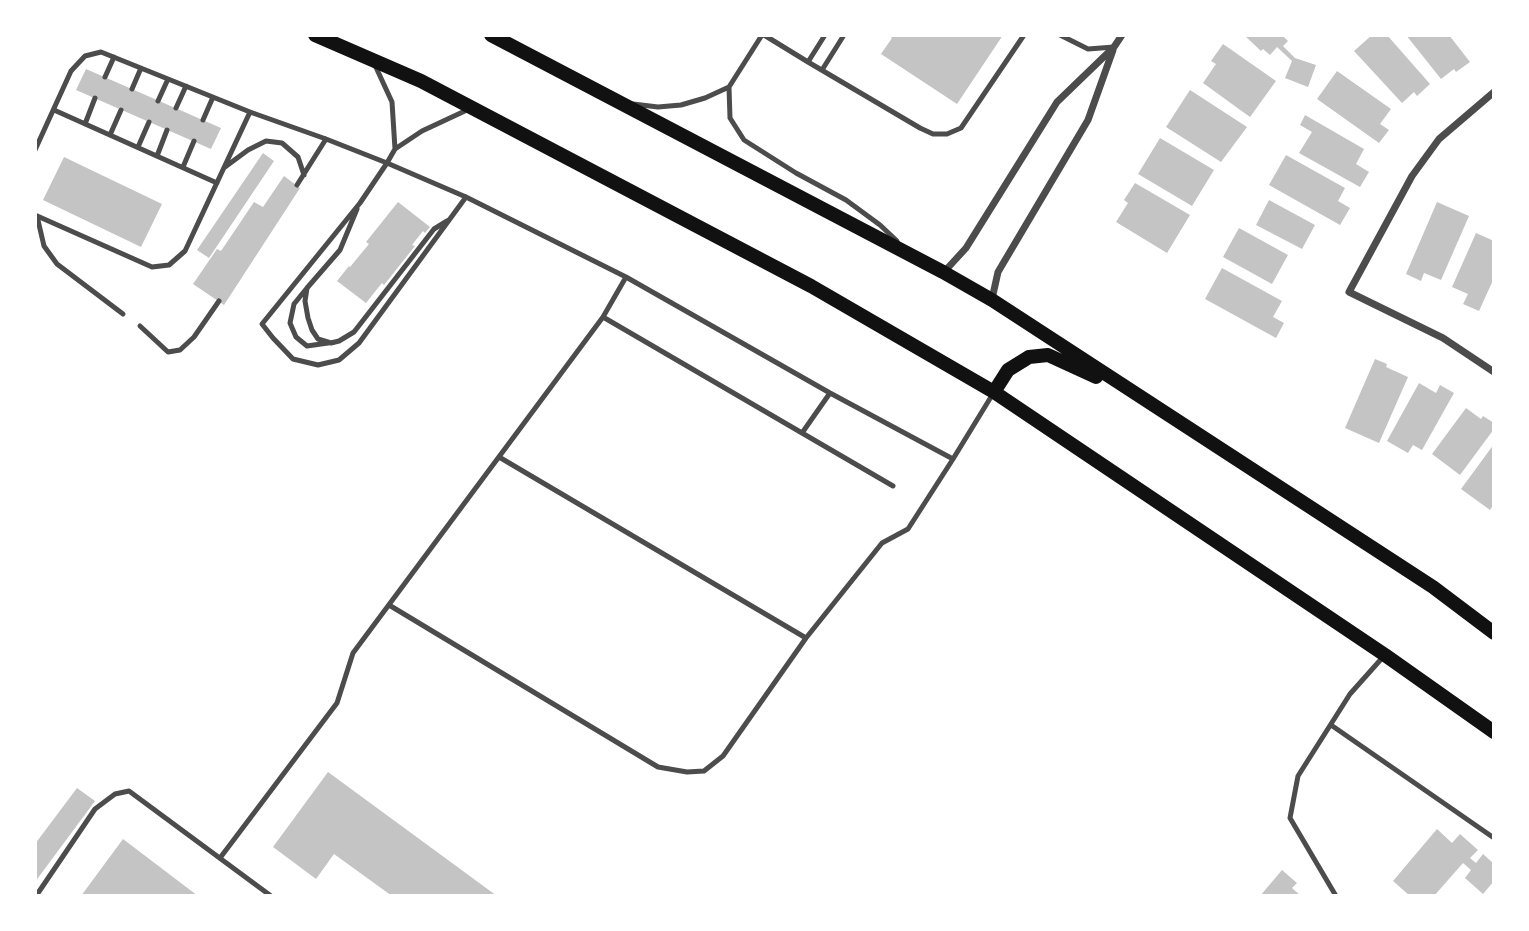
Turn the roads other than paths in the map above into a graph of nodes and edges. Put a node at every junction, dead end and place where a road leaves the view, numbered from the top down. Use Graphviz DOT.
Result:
graph roads {
  1 [pos="315,35"];
  2 [pos="491,35"];
  3 [pos="763,35"];
  4 [pos="825,35"];
  5 [pos="844,35"];
  6 [pos="1024,35"];
  7 [pos="1060,35"];
  8 [pos="1122,35"];
  9 [pos="1114,47"];
  10 [pos="114,57"];
  11 [pos="373,61"];
  12 [pos="808,62"];
  13 [pos="141,68"];
  14 [pos="821,70"];
  15 [pos="105,77"];
  16 [pos="168,79"];
  17 [pos="186,86"];
  18 [pos="729,87"];
  19 [pos="132,89"];
  20 [pos="1494,92"];
  21 [pos="214,97"];
  22 [pos="95,98"];
  23 [pos="158,101"];
  24 [pos="619,102"];
  25 [pos="176,108"];
  26 [pos="471,108"];
  27 [pos="54,110"];
  28 [pos="121,110"];
  29 [pos="250,112"];
  30 [pos="203,120"];
  31 [pos="149,122"];
  32 [pos="85,124"];
  33 [pos="167,130"];
  34 [pos="110,135"];
  35 [pos="326,139"];
  36 [pos="194,141"];
  37 [pos="138,147"];
  38 [pos="395,149"];
  39 [pos="35,150"];
  40 [pos="157,156"];
  41 [pos="387,163"];
  42 [pos="183,167"];
  43 [pos="223,168"];
  44 [pos="304,175"];
  45 [pos="217,183"];
  46 [pos="297,185"];
  47 [pos="466,197"];
  48 [pos="360,203"];
  49 [pos="36,215"];
  50 [pos="452,218"];
  51 [pos="911,255"];
  52 [pos="943,272"];
  53 [pos="626,277"];
  54 [pos="307,288"];
  55 [pos="992,300"];
  56 [pos="219,301"];
  57 [pos="123,314"];
  58 [pos="603,317"];
  59 [pos="140,326"];
  60 [pos="331,343"];
  61 [pos="1494,372"];
  62 [pos="994,392"];
  63 [pos="830,393"];
  64 [pos="1141,398"];
  65 [pos="802,433"];
  66 [pos="499,457"];
  67 [pos="953,459"];
  68 [pos="893,486"];
  69 [pos="389,605"];
  70 [pos="1494,633"];
  71 [pos="806,638"];
  72 [pos="1385,654"];
  73 [pos="1331,725"];
  74 [pos="1494,732"];
  75 [pos="1494,838"];
  76 [pos="220,858"];
  77 [pos="36,896"];
  78 [pos="271,896"];
  79 [pos="1336,896"];
  1 -- 11 [label="main road"];
  2 -- 24 [label="main road"];
  3 -- 12 [label="lane"];
  3 -- 18 [label="lane"];
  4 -- 12 [label="lane"];
  5 -- 14 [label="lane"];
  6 -- 14 [label="lane"];
  7 -- 9 [label="lane"];
  8 -- 9 [label="street"];
  9 -- 52 [label="street"];
  9 -- 55 [label="street"];
  10 -- 13 [label="lane"];
  10 -- 15 [label="lane"];
  10 -- 27 [label="lane"];
  11 -- 26 [label="main road"];
  11 -- 38 [label="lane"];
  12 -- 14 [label="lane"];
  13 -- 16 [label="lane"];
  13 -- 19 [label="lane"];
  16 -- 17 [label="lane"];
  16 -- 23 [label="lane"];
  17 -- 21 [label="lane"];
  17 -- 25 [label="lane"];
  18 -- 24 [label="lane"];
  18 -- 51 [label="lane"];
  20 -- 61 [label="street"];
  21 -- 29 [label="lane"];
  21 -- 30 [label="lane"];
  22 -- 32 [label="lane"];
  24 -- 51 [label="main road"];
  26 -- 38 [label="lane"];
  26 -- 62 [label="main road"];
  27 -- 32 [label="lane"];
  27 -- 39 [label="lane"];
  28 -- 34 [label="lane"];
  29 -- 35 [label="lane"];
  29 -- 43 [label="lane"];
  31 -- 37 [label="lane"];
  32 -- 34 [label="lane"];
  33 -- 40 [label="lane"];
  34 -- 37 [label="lane"];
  35 -- 41 [label="lane"];
  35 -- 44 [label="lane"];
  36 -- 42 [label="lane"];
  37 -- 40 [label="lane"];
  38 -- 41 [label="lane"];
  40 -- 42 [label="lane"];
  41 -- 47 [label="lane"];
  41 -- 48 [label="lane"];
  42 -- 45 [label="lane"];
  43 -- 44 [label="lane"];
  43 -- 45 [label="lane"];
  44 -- 46 [label="lane"];
  45 -- 49 [label="lane"];
  47 -- 50 [label="lane"];
  47 -- 53 [label="lane"];
  48 -- 50 [label="lane"];
  48 -- 54 [label="lane"];
  49 -- 57 [label="lane"];
  50 -- 60 [label="lane"];
  51 -- 52 [label="main road"];
  52 -- 55 [label="main road"];
  53 -- 58 [label="lane"];
  53 -- 63 [label="lane"];
  54 -- 60 [label="lane"];
  54 -- 60 [label="lane"];
  55 -- 64 [label="main road"];
  56 -- 59 [label="lane"];
  58 -- 65 [label="lane"];
  58 -- 66 [label="lane"];
  62 -- 64 [label="main road"];
  62 -- 67 [label="lane"];
  62 -- 72 [label="main road"];
  63 -- 65 [label="lane"];
  63 -- 67 [label="lane"];
  64 -- 70 [label="main road"];
  65 -- 68 [label="lane"];
  66 -- 69 [label="lane"];
  66 -- 71 [label="lane"];
  67 -- 71 [label="lane"];
  69 -- 71 [label="lane"];
  69 -- 76 [label="lane"];
  72 -- 73 [label="lane"];
  72 -- 74 [label="main road"];
  73 -- 75 [label="lane"];
  73 -- 79 [label="lane"];
  76 -- 77 [label="lane"];
  76 -- 78 [label="lane"];
}
